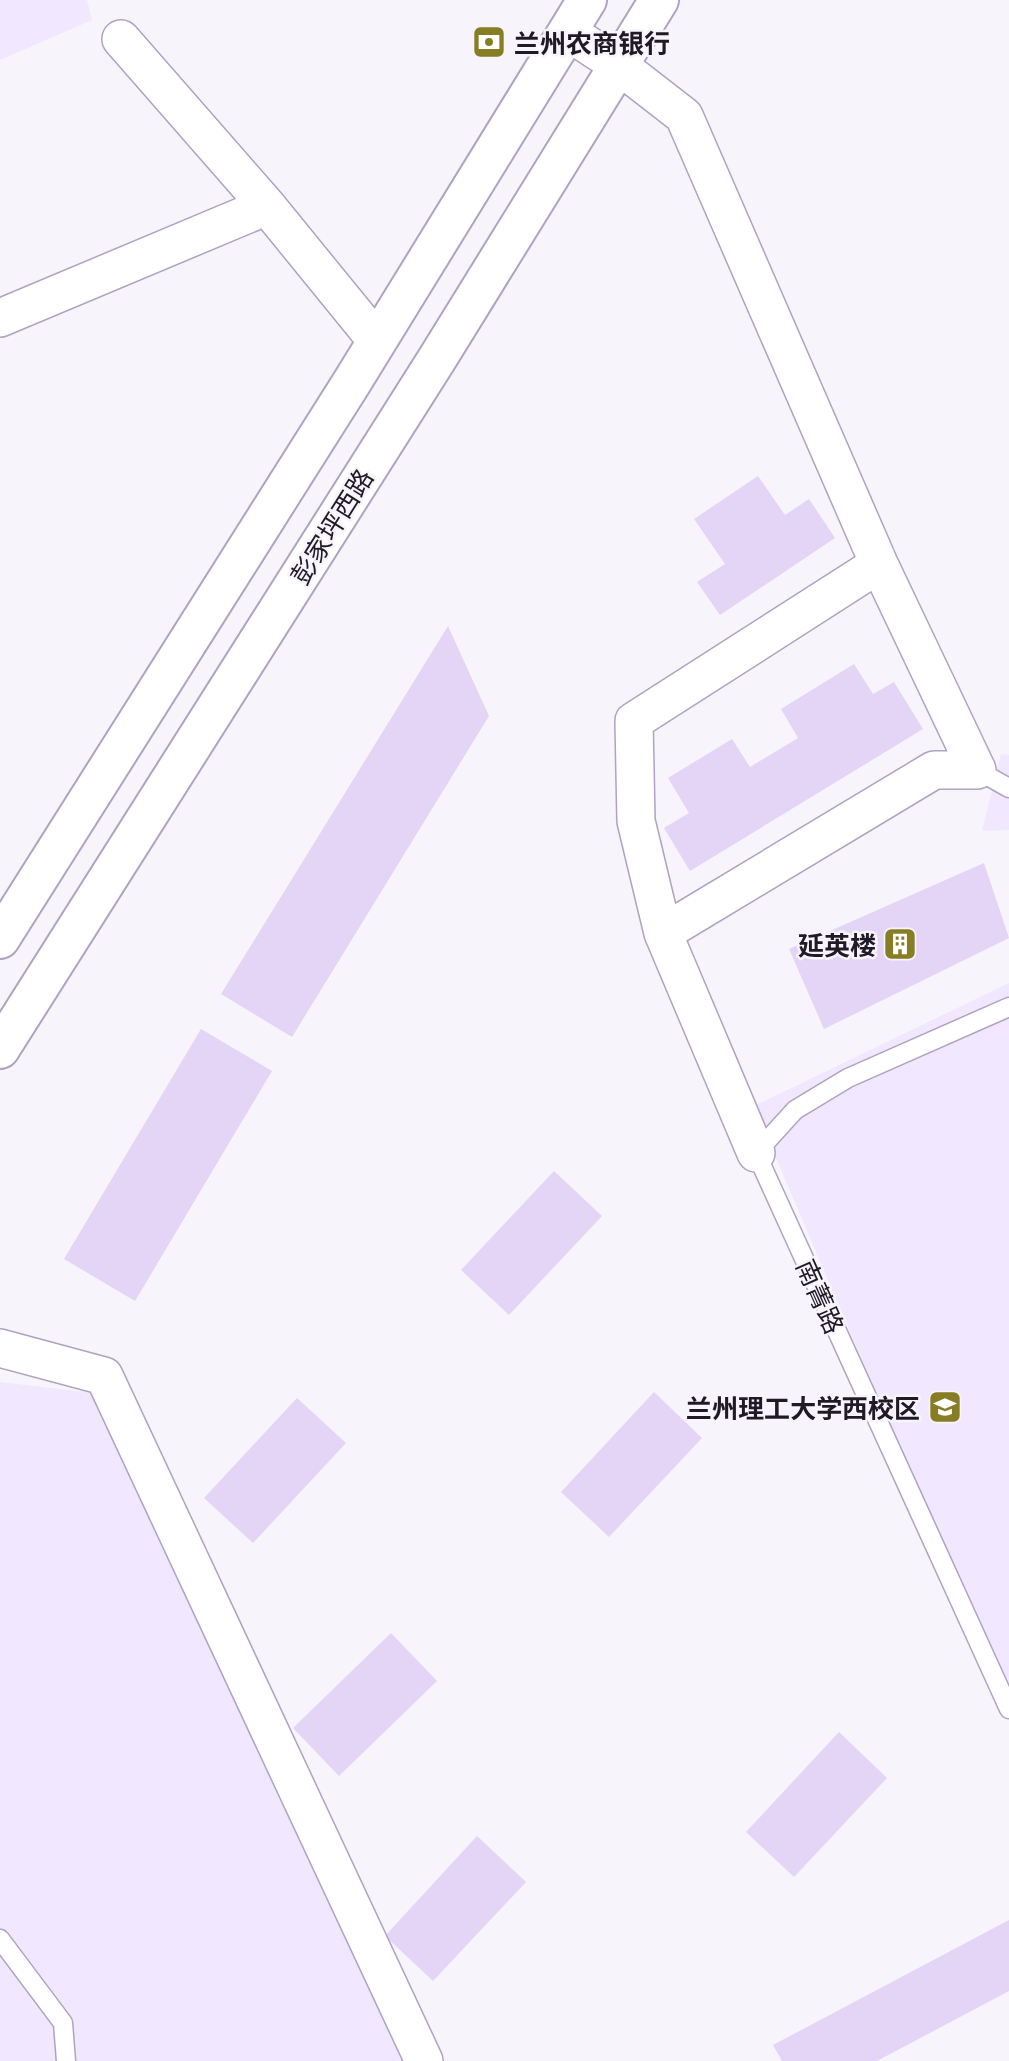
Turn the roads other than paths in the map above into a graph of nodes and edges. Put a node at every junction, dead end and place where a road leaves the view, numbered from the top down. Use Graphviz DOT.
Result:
graph roads {
  1 [pos="659,0"];
  2 [pos="577,16"];
  3 [pos="121,39"];
  4 [pos="617,64"];
  5 [pos="267,206"];
  6 [pos="0,318"];
  7 [pos="377,341"];
  8 [pos="879,564"];
  9 [pos="977,771"];
  10 [pos="1009,788"];
  11 [pos="663,933"];
  12 [pos="0,939"];
  13 [pos="1009,1007"];
  14 [pos="0,1049"];
  15 [pos="756,1153"];
  16 [pos="0,1348"];
  17 [pos="1009,1709"];
  18 [pos="0,1939"];
  19 [pos="66,2061"];
  20 [pos="424,2061"];
  1 -- 4 [label="main road, 彭家坪西路"];
  2 -- 4 [label="street"];
  2 -- 7 [label="main road"];
  3 -- 5 [label="street"];
  4 -- 8 [label="street"];
  4 -- 14 [label="main road, 彭家坪西路"];
  5 -- 6 [label="street"];
  5 -- 7 [label="street"];
  7 -- 12 [label="main road"];
  8 -- 9 [label="street"];
  8 -- 11 [label="street"];
  9 -- 10 [label="lane"];
  9 -- 11 [label="street"];
  11 -- 15 [label="street"];
  13 -- 15 [label="lane"];
  15 -- 17 [label="lane, 南菁路"];
  16 -- 20 [label="street"];
  18 -- 19 [label="lane"];
}
